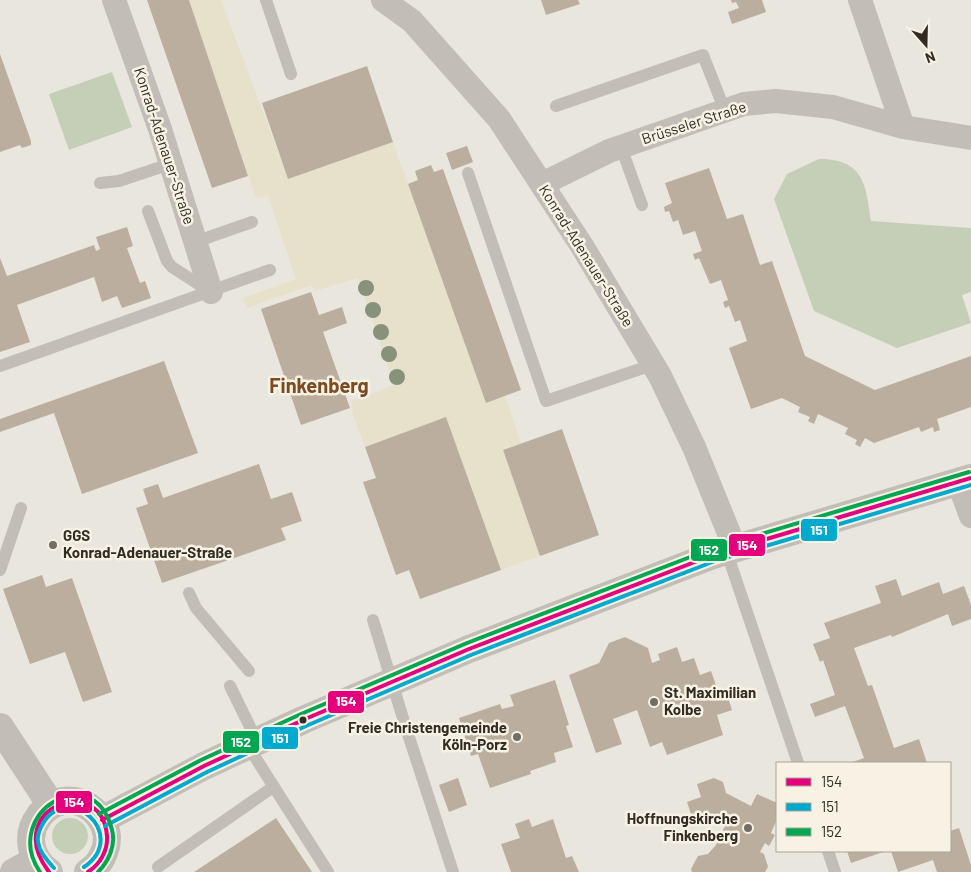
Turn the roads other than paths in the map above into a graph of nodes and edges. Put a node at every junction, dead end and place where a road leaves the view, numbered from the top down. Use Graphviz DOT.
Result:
graph roads {
  1 [pos="114,0"];
  2 [pos="266,0"];
  3 [pos="383,0"];
  4 [pos="860,0"];
  5 [pos="291,74"];
  6 [pos="556,106"];
  7 [pos="725,111"];
  8 [pos="902,127"];
  9 [pos="971,138"];
  10 [pos="621,147"];
  11 [pos="170,164"];
  12 [pos="468,173"];
  13 [pos="100,183"];
  14 [pos="542,184"];
  15 [pos="642,205"];
  16 [pos="148,211"];
  17 [pos="252,222"];
  18 [pos="195,242"];
  19 [pos="270,270"];
  20 [pos="211,292"];
  21 [pos="652,365"];
  22 [pos="0,366"];
  23 [pos="964,480"];
  24 [pos="22,508"];
  25 [pos="971,516"];
  26 [pos="731,549"];
  27 [pos="0,570"];
  28 [pos="190,593"];
  29 [pos="373,620"];
  30 [pos="249,671"];
  31 [pos="393,682"];
  32 [pos="230,686"];
  33 [pos="0,727"];
  34 [pos="252,744"];
  35 [pos="798,762"];
  36 [pos="273,787"];
  37 [pos="51,805"];
  38 [pos="102,820"];
  39 [pos="828,852"];
  40 [pos="33,868"];
  41 [pos="158,868"];
  42 [pos="91,871"];
  43 [pos="328,872"];
  44 [pos="453,872"];
  45 [pos="835,872"];
  1 -- 11 [label="street, Konrad-Adenauer-Straße"];
  2 -- 5 [label="lane"];
  3 -- 14 [label="street, Konrad-Adenauer-Straße"];
  4 -- 8 [label="street"];
  6 -- 7 [label="lane"];
  7 -- 8 [label="street, Brüsseler Straße"];
  7 -- 10 [label="street, Brüsseler Straße"];
  8 -- 9 [label="street, Brüsseler Straße"];
  10 -- 14 [label="street, Brüsseler Straße"];
  10 -- 15 [label="lane"];
  11 -- 13 [label="lane"];
  11 -- 18 [label="street, Konrad-Adenauer-Straße"];
  12 -- 21 [label="lane"];
  14 -- 21 [label="street, Konrad-Adenauer-Straße"];
  16 -- 20 [label="lane"];
  17 -- 18 [label="lane"];
  18 -- 20 [label="street, Konrad-Adenauer-Straße"];
  19 -- 20 [label="lane"];
  20 -- 22 [label="lane"];
  21 -- 26 [label="street, Konrad-Adenauer-Straße"];
  23 -- 25 [label="street"];
  23 -- 26 [label="street"];
  24 -- 27 [label="lane"];
  26 -- 31 [label="street"];
  26 -- 35 [label="lane"];
  28 -- 30 [label="lane"];
  29 -- 31 [label="lane"];
  31 -- 34 [label="street"];
  31 -- 44 [label="lane"];
  32 -- 34 [label="lane"];
  33 -- 37 [label="street"];
  34 -- 36 [label="lane"];
  34 -- 38 [label="street"];
  36 -- 41 [label="lane"];
  36 -- 43 [label="lane"];
  37 -- 38 [label="street"];
  37 -- 40 [label="street"];
  38 -- 42 [label="street"];
  39 -- 45 [label="lane"];
}
